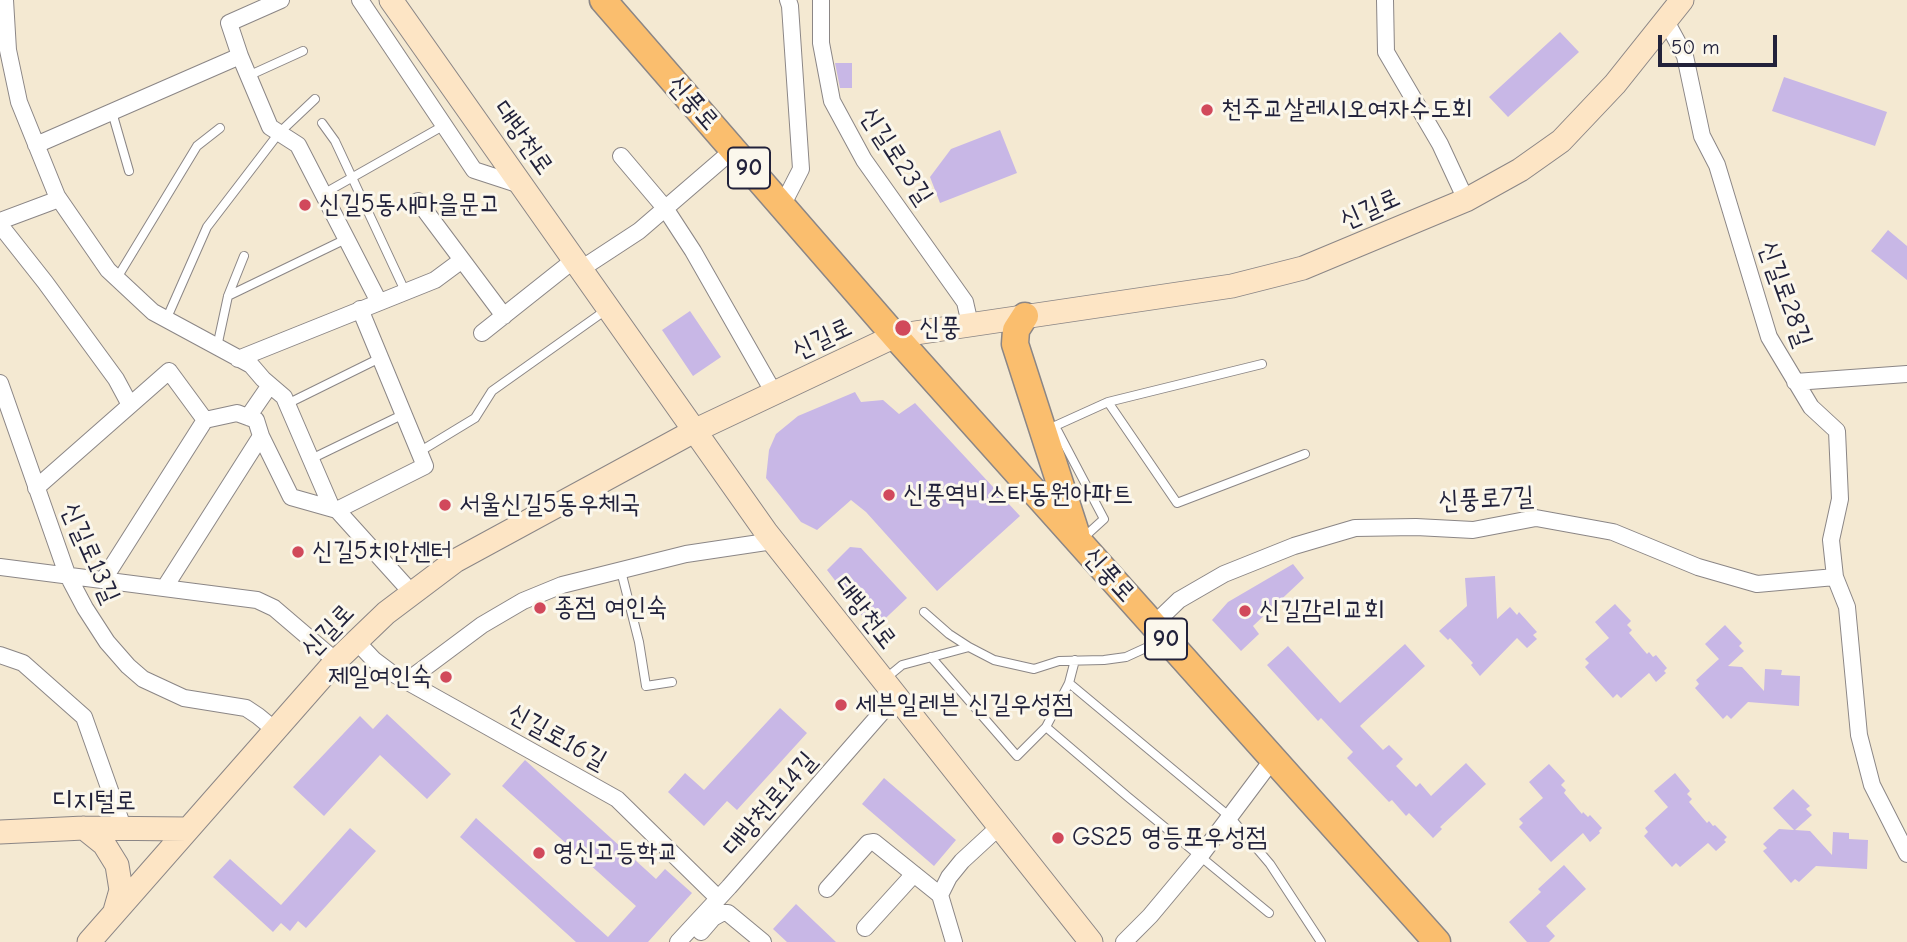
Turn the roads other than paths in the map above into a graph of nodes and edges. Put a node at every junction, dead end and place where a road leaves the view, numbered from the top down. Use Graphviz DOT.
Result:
graph roads {
  1 [pos="5,0"];
  2 [pos="281,0"];
  3 [pos="360,0"];
  4 [pos="391,0"];
  5 [pos="603,0"];
  6 [pos="788,0"];
  7 [pos="821,0"];
  8 [pos="1385,0"];
  9 [pos="1682,0"];
  10 [pos="1666,21"];
  11 [pos="303,51"];
  12 [pos="240,56"];
  13 [pos="248,76"];
  14 [pos="315,99"];
  15 [pos="112,112"];
  16 [pos="322,123"];
  17 [pos="443,126"];
  18 [pos="220,128"];
  19 [pos="279,133"];
  20 [pos="36,145"];
  21 [pos="733,150"];
  22 [pos="621,156"];
  23 [pos="129,171"];
  24 [pos="352,178"];
  25 [pos="523,186"];
  26 [pos="323,194"];
  27 [pos="59,199"];
  28 [pos="1466,200"];
  29 [pos="418,201"];
  30 [pos="782,206"];
  31 [pos="665,208"];
  32 [pos="0,223"];
  33 [pos="346,239"];
  34 [pos="244,256"];
  35 [pos="462,260"];
  36 [pos="578,264"];
  37 [pos="117,278"];
  38 [pos="405,291"];
  39 [pos="228,296"];
  40 [pos="379,302"];
  41 [pos="360,309"];
  42 [pos="609,309"];
  43 [pos="504,316"];
  44 [pos="1025,316"];
  45 [pos="166,320"];
  46 [pos="970,324"];
  47 [pos="482,333"];
  48 [pos="895,336"];
  49 [pos="216,348"];
  50 [pos="380,358"];
  51 [pos="238,359"];
  52 [pos="1262,364"];
  53 [pos="1907,374"];
  54 [pos="1795,382"];
  55 [pos="0,383"];
  56 [pos="270,385"];
  57 [pos="774,393"];
  58 [pos="1108,402"];
  59 [pos="287,404"];
  60 [pos="130,405"];
  61 [pos="6,414"];
  62 [pos="404,414"];
  63 [pos="248,417"];
  64 [pos="205,420"];
  65 [pos="696,430"];
  66 [pos="261,436"];
  67 [pos="419,452"];
  68 [pos="1305,454"];
  69 [pos="311,459"];
  70 [pos="36,488"];
  71 [pos="337,510"];
  72 [pos="774,541"];
  73 [pos="1079,541"];
  74 [pos="0,567"];
  75 [pos="621,571"];
  76 [pos="66,574"];
  77 [pos="1835,577"];
  78 [pos="104,579"];
  79 [pos="165,587"];
  80 [pos="411,592"];
  81 [pos="924,612"];
  82 [pos="1159,631"];
  83 [pos="949,634"];
  84 [pos="356,641"];
  85 [pos="969,647"];
  86 [pos="945,653"];
  87 [pos="0,656"];
  88 [pos="931,657"];
  89 [pos="1075,660"];
  90 [pos="336,661"];
  91 [pos="407,681"];
  92 [pos="672,682"];
  93 [pos="1069,683"];
  94 [pos="890,689"];
  95 [pos="1046,727"];
  96 [pos="275,730"];
  97 [pos="1273,759"];
  98 [pos="1230,817"];
  99 [pos="1000,825"];
  100 [pos="84,828"];
  101 [pos="188,829"];
  102 [pos="124,830"];
  103 [pos="0,832"];
  104 [pos="1907,854"];
  105 [pos="1201,855"];
  106 [pos="914,874"];
  107 [pos="827,889"];
  108 [pos="940,895"];
  109 [pos="718,898"];
  110 [pos="115,911"];
  111 [pos="1269,913"];
  112 [pos="865,928"];
  113 [pos="89,942"];
  114 [pos="678,942"];
  115 [pos="693,942"];
  116 [pos="762,942"];
  117 [pos="954,942"];
  118 [pos="1091,942"];
  119 [pos="1124,942"];
  120 [pos="1321,942"];
  121 [pos="1437,942"];
  1 -- 20 [label="street"];
  2 -- 12 [label="street"];
  3 -- 17 [label="street"];
  4 -- 25 [label="main road, 대방천로"];
  5 -- 21 [label="main road, 신풍로 / 90"];
  6 -- 30 [label="street"];
  7 -- 46 [label="street, 신길로23길"];
  8 -- 28 [label="street"];
  9 -- 10 [label="main road, 신길로"];
  10 -- 28 [label="main road, 신길로"];
  10 -- 54 [label="street, 신길로28길"];
  11 -- 13 [label="lane"];
  12 -- 13 [label="street"];
  12 -- 15 [label="street"];
  13 -- 19 [label="street"];
  14 -- 19 [label="lane"];
  15 -- 20 [label="street"];
  15 -- 23 [label="lane"];
  16 -- 24 [label="lane"];
  17 -- 24 [label="lane"];
  17 -- 25 [label="street"];
  18 -- 37 [label="lane"];
  19 -- 26 [label="street"];
  19 -- 45 [label="lane"];
  20 -- 27 [label="street"];
  21 -- 30 [label="main road, 신풍로 / 90"];
  21 -- 31 [label="street"];
  22 -- 31 [label="street"];
  24 -- 26 [label="lane"];
  24 -- 38 [label="lane"];
  25 -- 36 [label="main road, 대방천로"];
  26 -- 33 [label="street"];
  27 -- 32 [label="street"];
  27 -- 37 [label="street"];
  28 -- 44 [label="main road, 신길로"];
  29 -- 35 [label="street"];
  30 -- 48 [label="main road, 신풍로 / 90"];
  31 -- 36 [label="street"];
  31 -- 57 [label="street"];
  32 -- 60 [label="street"];
  33 -- 39 [label="lane"];
  33 -- 40 [label="street"];
  34 -- 39 [label="lane"];
  35 -- 38 [label="street"];
  35 -- 43 [label="street"];
  36 -- 42 [label="main road, 대방천로"];
  36 -- 43 [label="street"];
  37 -- 45 [label="street"];
  38 -- 40 [label="street"];
  39 -- 49 [label="lane"];
  40 -- 41 [label="street"];
  41 -- 50 [label="street"];
  41 -- 51 [label="street"];
  42 -- 65 [label="main road, 대방천로"];
  42 -- 67 [label="lane"];
  43 -- 47 [label="street"];
  44 -- 46 [label="main road, 신길로"];
  44 -- 73 [label="main road"];
  45 -- 49 [label="street"];
  46 -- 48 [label="main road, 신길로"];
  48 -- 57 [label="main road, 신길로"];
  48 -- 73 [label="main road, 신풍로 / 90"];
  49 -- 51 [label="street"];
  50 -- 59 [label="lane"];
  50 -- 62 [label="street"];
  51 -- 56 [label="street"];
  52 -- 58 [label="lane"];
  53 -- 54 [label="street"];
  54 -- 77 [label="street, 신길로28길"];
  55 -- 61 [label="street, 신길로13길"];
  56 -- 59 [label="street"];
  56 -- 63 [label="street"];
  57 -- 65 [label="main road, 신길로"];
  58 -- 68 [label="lane"];
  58 -- 73 [label="lane"];
  59 -- 69 [label="street"];
  60 -- 64 [label="street"];
  60 -- 70 [label="street"];
  61 -- 70 [label="street, 신길로13길"];
  62 -- 67 [label="street"];
  62 -- 69 [label="lane"];
  63 -- 64 [label="street"];
  63 -- 66 [label="street"];
  64 -- 78 [label="street"];
  65 -- 72 [label="main road, 대방천로"];
  65 -- 80 [label="main road, 신길로"];
  66 -- 71 [label="street"];
  66 -- 79 [label="street"];
  67 -- 71 [label="street"];
  69 -- 71 [label="street"];
  70 -- 76 [label="street, 신길로13길"];
  71 -- 80 [label="street"];
  72 -- 75 [label="street"];
  72 -- 94 [label="main road, 대방천로"];
  73 -- 82 [label="main road, 신풍로 / 90"];
  74 -- 76 [label="street"];
  75 -- 91 [label="street"];
  75 -- 92 [label="lane"];
  76 -- 78 [label="street"];
  76 -- 96 [label="street, 신길로13길"];
  77 -- 82 [label="street, 신풍로7길"];
  77 -- 104 [label="street, 신길로28길"];
  78 -- 79 [label="street"];
  79 -- 90 [label="street"];
  80 -- 84 [label="main road, 신길로"];
  81 -- 83 [label="lane"];
  82 -- 89 [label="lane"];
  82 -- 97 [label="main road, 신풍로 / 90"];
  83 -- 85 [label="lane"];
  83 -- 86 [label="lane"];
  84 -- 90 [label="main road, 신길로"];
  84 -- 91 [label="street, 신길로16길"];
  85 -- 86 [label="lane"];
  85 -- 89 [label="lane"];
  86 -- 88 [label="lane"];
  87 -- 102 [label="street"];
  88 -- 94 [label="lane"];
  88 -- 95 [label="lane, 대방천로"];
  89 -- 93 [label="lane, 대방천로"];
  90 -- 96 [label="main road, 신길로"];
  91 -- 109 [label="street, 신길로16길"];
  93 -- 95 [label="lane, 대방천로"];
  93 -- 98 [label="lane"];
  94 -- 99 [label="main road, 대방천로"];
  94 -- 109 [label="street, 대방천로14길"];
  95 -- 105 [label="lane"];
  96 -- 101 [label="main road, 신길로"];
  97 -- 98 [label="street"];
  97 -- 121 [label="main road, 신풍로 / 90"];
  98 -- 105 [label="street"];
  98 -- 120 [label="lane"];
  99 -- 108 [label="street"];
  99 -- 118 [label="main road, 대방천로"];
  100 -- 102 [label="main road, 디지털로"];
  100 -- 103 [label="main road, 디지털로"];
  100 -- 110 [label="main road"];
  101 -- 102 [label="main road, 디지털로"];
  101 -- 110 [label="main road, 신길로"];
  105 -- 111 [label="lane"];
  105 -- 119 [label="street"];
  106 -- 107 [label="street"];
  106 -- 108 [label="street"];
  106 -- 112 [label="street"];
  108 -- 117 [label="street"];
  109 -- 114 [label="street, 대방천로14길"];
  110 -- 113 [label="main road, 신길로"];
  115 -- 116 [label="street"];
}
